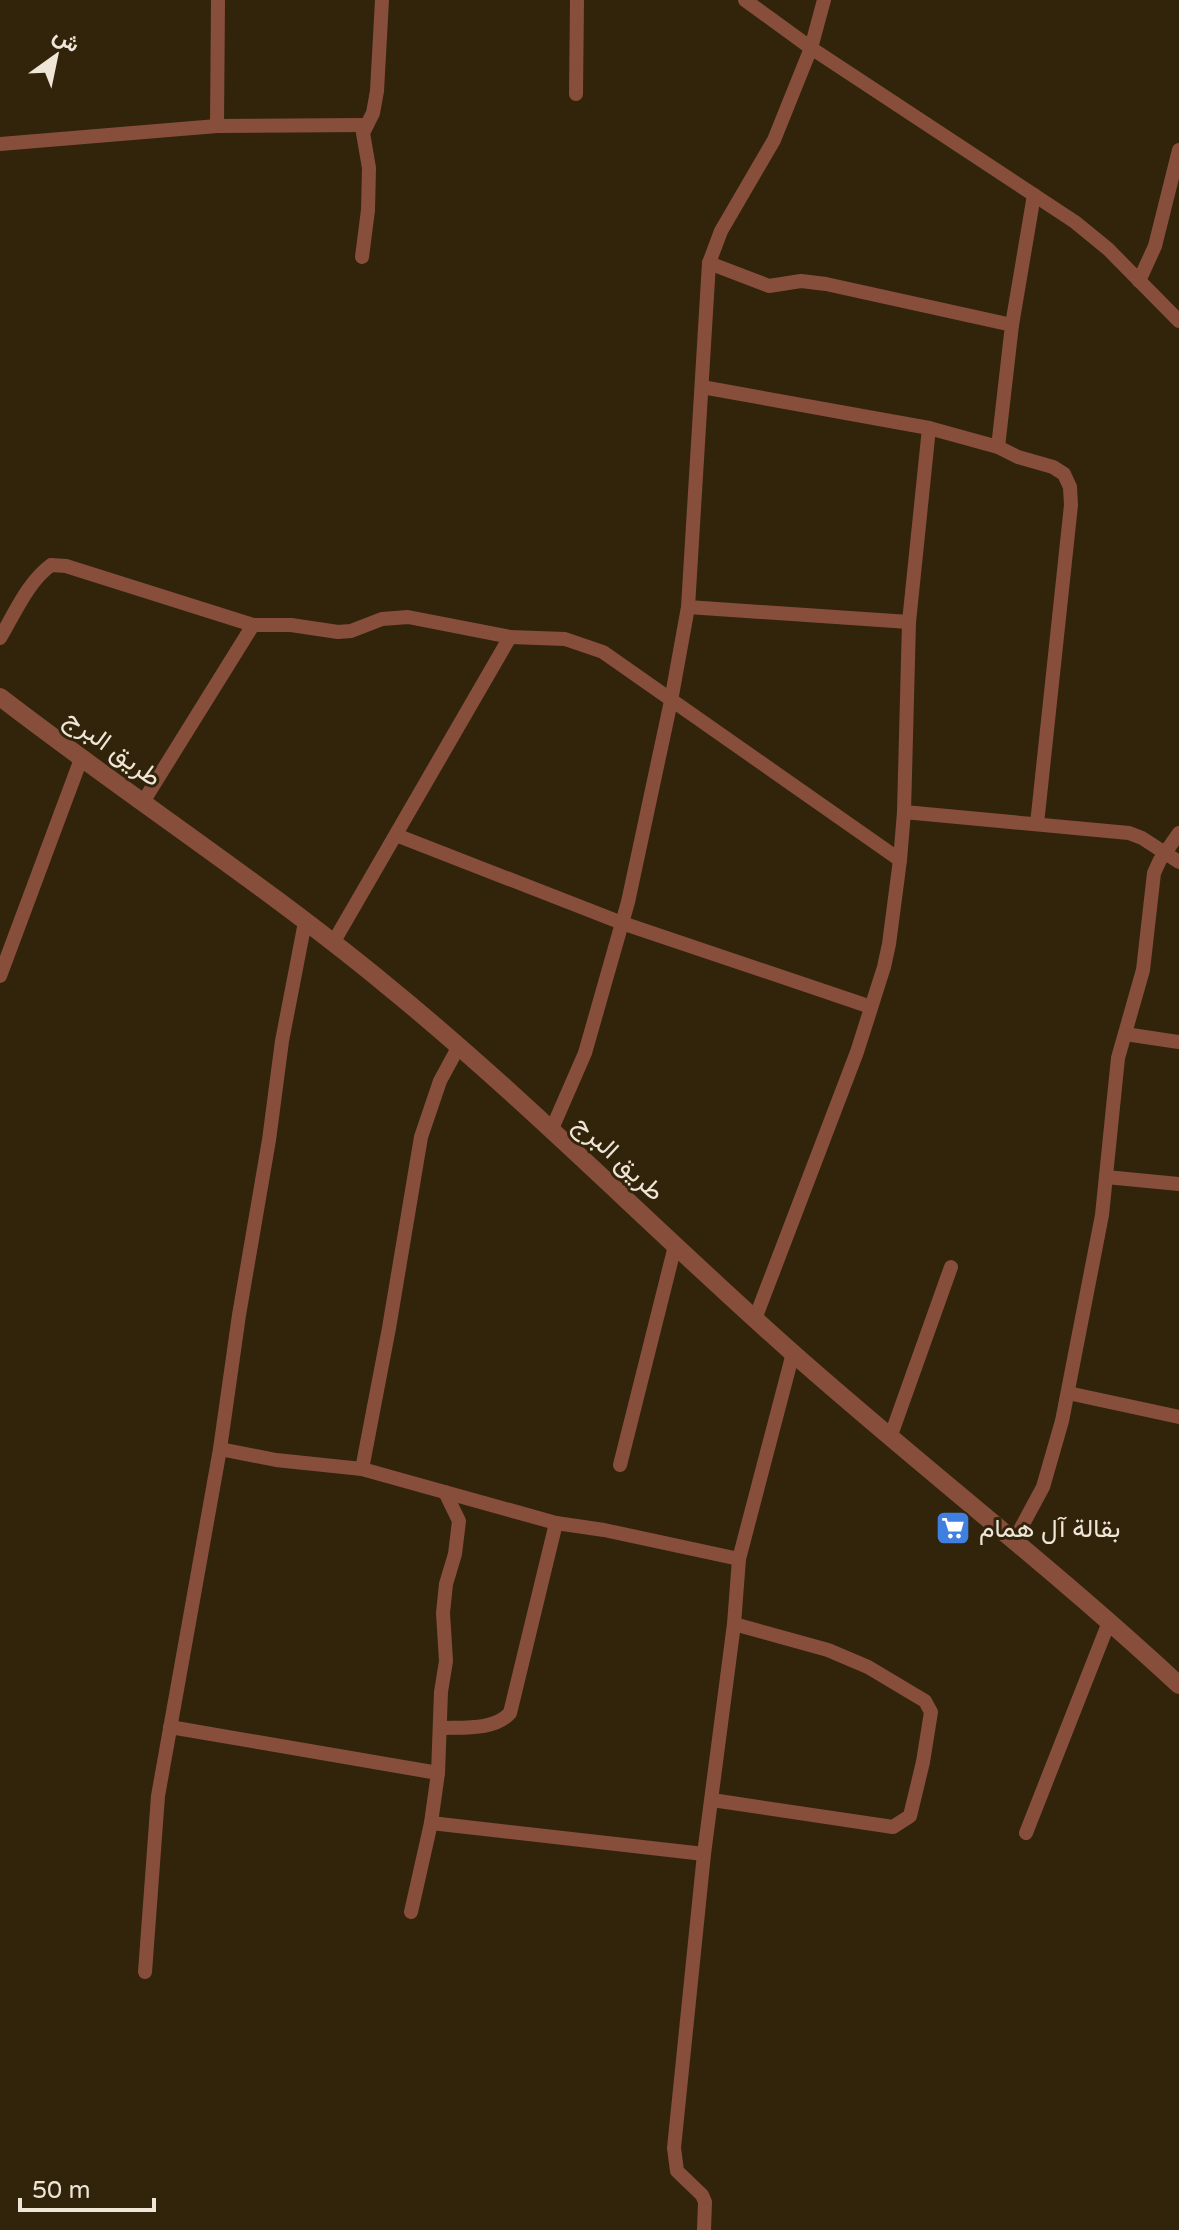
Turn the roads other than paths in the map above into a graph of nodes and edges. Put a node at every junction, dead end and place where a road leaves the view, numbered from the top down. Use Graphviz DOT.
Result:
graph roads {
  1 [pos="218,0"];
  2 [pos="382,0"];
  3 [pos="577,0"];
  4 [pos="745,0"];
  5 [pos="824,0"];
  6 [pos="811,48"];
  7 [pos="576,94"];
  8 [pos="366,125"];
  9 [pos="217,126"];
  10 [pos="0,144"];
  11 [pos="1179,150"];
  12 [pos="1034,195"];
  13 [pos="362,257"];
  14 [pos="709,263"];
  15 [pos="1139,281"];
  16 [pos="1179,321"];
  17 [pos="1012,325"];
  18 [pos="702,387"];
  19 [pos="929,428"];
  20 [pos="998,447"];
  21 [pos="688,607"];
  22 [pos="909,622"];
  23 [pos="253,625"];
  24 [pos="510,637"];
  25 [pos="0,638"];
  26 [pos="0,697"];
  27 [pos="671,701"];
  28 [pos="81,759"];
  29 [pos="143,802"];
  30 [pos="904,812"];
  31 [pos="1037,824"];
  32 [pos="1179,833"];
  33 [pos="396,835"];
  34 [pos="1165,853"];
  35 [pos="900,860"];
  36 [pos="1179,862"];
  37 [pos="305,922"];
  38 [pos="622,923"];
  39 [pos="333,943"];
  40 [pos="0,976"];
  41 [pos="871,1007"];
  42 [pos="1125,1034"];
  43 [pos="1179,1042"];
  44 [pos="459,1046"];
  45 [pos="551,1131"];
  46 [pos="1106,1177"];
  47 [pos="1179,1184"];
  48 [pos="675,1246"];
  49 [pos="951,1267"];
  50 [pos="755,1319"];
  51 [pos="793,1353"];
  52 [pos="1068,1393"];
  53 [pos="1179,1417"];
  54 [pos="890,1438"];
  55 [pos="220,1449"];
  56 [pos="620,1465"];
  57 [pos="362,1469"];
  58 [pos="445,1492"];
  59 [pos="556,1523"];
  60 [pos="1015,1539"];
  61 [pos="739,1559"];
  62 [pos="1109,1622"];
  63 [pos="734,1624"];
  64 [pos="1179,1685"];
  65 [pos="170,1727"];
  66 [pos="440,1728"];
  67 [pos="438,1773"];
  68 [pos="712,1800"];
  69 [pos="431,1823"];
  70 [pos="1026,1833"];
  71 [pos="704,1854"];
  72 [pos="411,1912"];
  73 [pos="145,1972"];
  74 [pos="704,2230"];
  1 -- 9 [label="street"];
  2 -- 8 [label="street"];
  3 -- 7 [label="street"];
  4 -- 6 [label="street"];
  5 -- 6 [label="street"];
  6 -- 12 [label="street"];
  6 -- 14 [label="street"];
  8 -- 9 [label="street"];
  8 -- 13 [label="street"];
  9 -- 10 [label="street"];
  11 -- 15 [label="street"];
  12 -- 15 [label="street"];
  12 -- 17 [label="street"];
  14 -- 17 [label="street"];
  14 -- 18 [label="street"];
  15 -- 16 [label="street"];
  17 -- 20 [label="street"];
  18 -- 19 [label="street"];
  18 -- 21 [label="street"];
  19 -- 20 [label="street"];
  19 -- 22 [label="street"];
  20 -- 31 [label="street"];
  21 -- 22 [label="street"];
  21 -- 27 [label="street"];
  22 -- 30 [label="street"];
  23 -- 24 [label="street"];
  23 -- 25 [label="street"];
  23 -- 29 [label="street"];
  24 -- 27 [label="street"];
  24 -- 33 [label="street"];
  26 -- 28 [label="street, طريق البرج"];
  27 -- 35 [label="street"];
  27 -- 38 [label="street"];
  28 -- 29 [label="street, طريق البرج"];
  28 -- 40 [label="street"];
  29 -- 37 [label="street, طريق البرج"];
  30 -- 31 [label="street"];
  30 -- 35 [label="street"];
  31 -- 34 [label="street"];
  32 -- 34 [label="street"];
  33 -- 38 [label="street"];
  33 -- 39 [label="street"];
  34 -- 36 [label="street"];
  34 -- 42 [label="street"];
  35 -- 41 [label="street"];
  37 -- 39 [label="street, طريق البرج"];
  37 -- 55 [label="street"];
  38 -- 41 [label="street"];
  38 -- 45 [label="street"];
  39 -- 44 [label="street, طريق البرج"];
  41 -- 50 [label="street"];
  42 -- 43 [label="street"];
  42 -- 46 [label="street"];
  44 -- 45 [label="street, طريق البرج"];
  44 -- 57 [label="street"];
  45 -- 48 [label="street, طريق البرج"];
  46 -- 47 [label="street"];
  46 -- 52 [label="street"];
  48 -- 50 [label="street, طريق البرج"];
  48 -- 56 [label="street"];
  49 -- 54 [label="street"];
  50 -- 51 [label="street, طريق البرج"];
  51 -- 54 [label="street, طريق البرج"];
  51 -- 61 [label="street"];
  52 -- 53 [label="street"];
  52 -- 60 [label="street"];
  54 -- 60 [label="street, طريق البرج"];
  55 -- 57 [label="street"];
  55 -- 65 [label="street"];
  57 -- 58 [label="street"];
  58 -- 59 [label="street"];
  58 -- 66 [label="street"];
  59 -- 61 [label="street"];
  59 -- 66 [label="street"];
  60 -- 62 [label="street, طريق البرج"];
  61 -- 63 [label="street"];
  62 -- 64 [label="street, طريق البرج"];
  62 -- 70 [label="street"];
  63 -- 68 [label="street"];
  63 -- 68 [label="street"];
  65 -- 67 [label="street"];
  65 -- 73 [label="street"];
  66 -- 67 [label="street"];
  67 -- 69 [label="street"];
  68 -- 71 [label="street"];
  69 -- 71 [label="street"];
  69 -- 72 [label="street"];
  71 -- 74 [label="street"];
}
